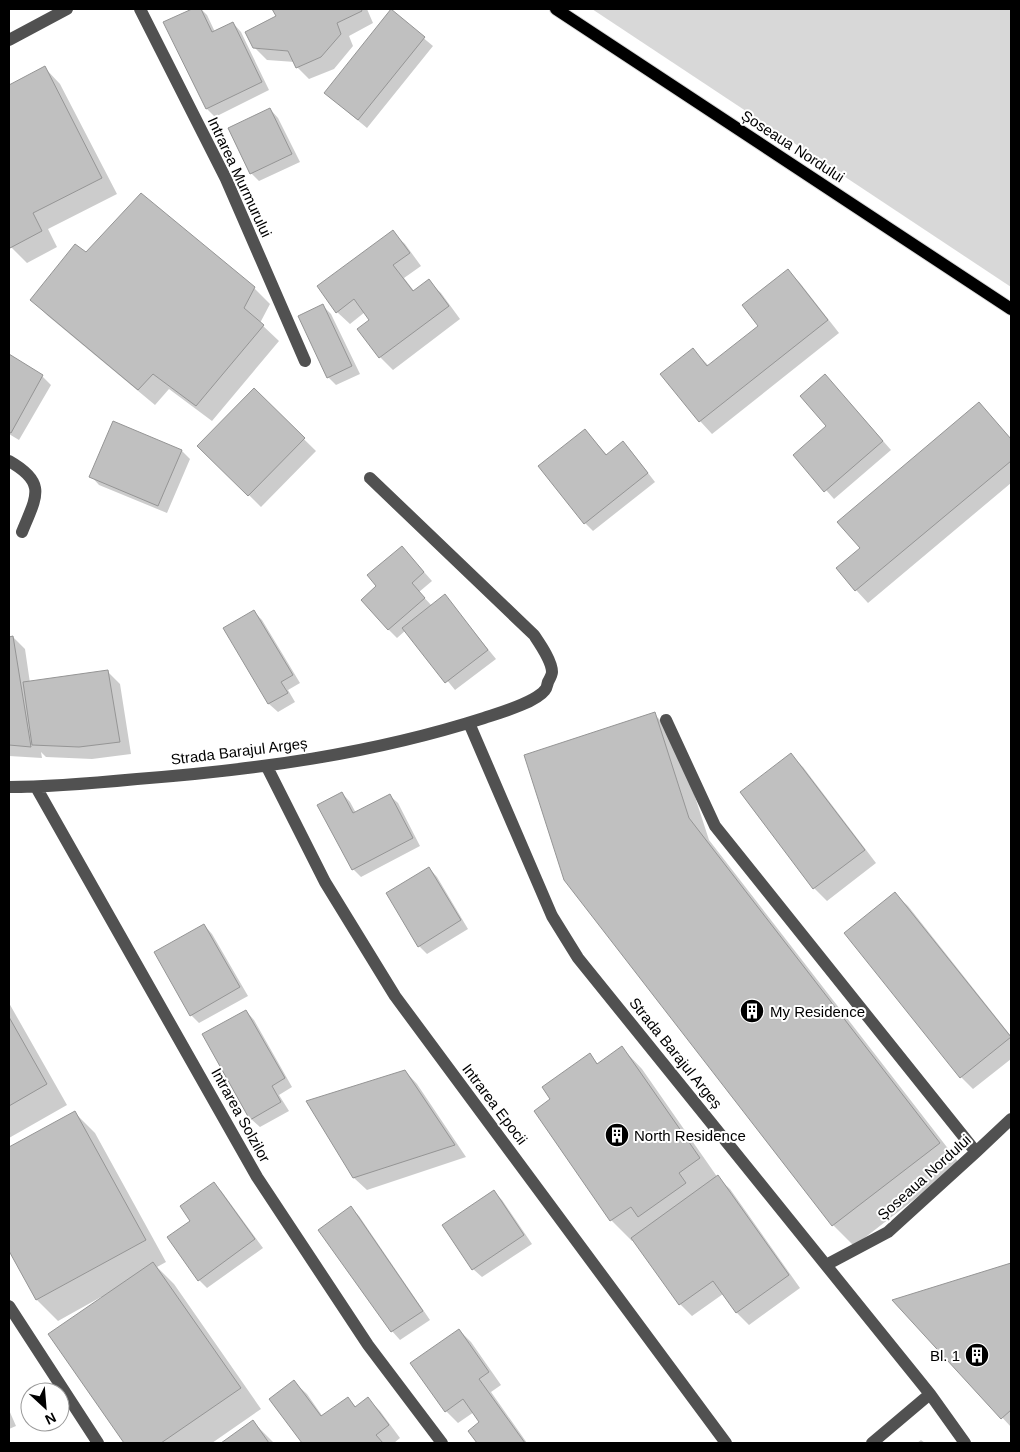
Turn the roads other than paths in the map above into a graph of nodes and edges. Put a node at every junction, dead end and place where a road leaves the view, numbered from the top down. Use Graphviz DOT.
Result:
graph roads {
  1 [pos="67,9"];
  2 [pos="140,9"];
  3 [pos="556,9"];
  4 [pos="9,40"];
  5 [pos="1011,310"];
  6 [pos="305,361"];
  7 [pos="9,461"];
  8 [pos="370,478"];
  9 [pos="22,532"];
  10 [pos="666,720"];
  11 [pos="469,723"];
  12 [pos="267,767"];
  13 [pos="9,787"];
  14 [pos="36,787"];
  15 [pos="1011,1119"];
  16 [pos="976,1152"];
  17 [pos="826,1265"];
  18 [pos="9,1306"];
  19 [pos="930,1394"];
  20 [pos="98,1443"];
  21 [pos="442,1443"];
  22 [pos="726,1443"];
  23 [pos="872,1443"];
  24 [pos="965,1443"];
  1 -- 4 [label="street"];
  2 -- 6 [label="street, Intrarea Murmurului"];
  3 -- 5 [label="main road, Șoseaua Nordului"];
  7 -- 9 [label="street"];
  8 -- 11 [label="street, Strada Barajul Argeș"];
  10 -- 16 [label="street"];
  11 -- 12 [label="street, Strada Barajul Argeș"];
  11 -- 17 [label="street, Strada Barajul Argeș"];
  12 -- 14 [label="street, Strada Barajul Argeș"];
  12 -- 22 [label="street, Intrarea Epocii"];
  13 -- 14 [label="street, Strada Barajul Argeș"];
  14 -- 21 [label="street, Intrarea Solzilor"];
  15 -- 16 [label="street, Șoseaua Nordului"];
  16 -- 17 [label="street, Șoseaua Nordului"];
  17 -- 19 [label="street, Strada Barajul Argeș"];
  18 -- 20 [label="street"];
  19 -- 23 [label="street"];
  19 -- 24 [label="street, Strada Barajul Argeș"];
}
